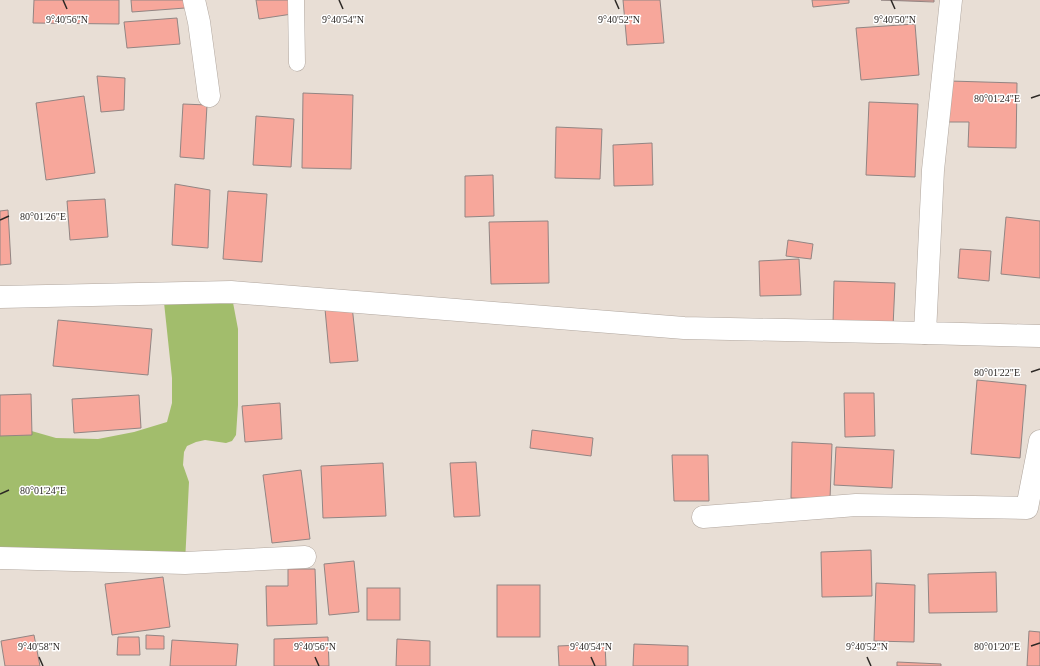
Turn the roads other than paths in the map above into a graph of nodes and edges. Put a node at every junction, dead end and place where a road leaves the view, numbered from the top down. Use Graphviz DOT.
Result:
graph roads {
  1 [pos="194,0"];
  2 [pos="296,0"];
  3 [pos="951,0"];
  4 [pos="297,64"];
  5 [pos="209,96"];
  6 [pos="0,297"];
  7 [pos="925,334"];
  8 [pos="1040,336"];
  9 [pos="1040,441"];
  10 [pos="704,517"];
  11 [pos="306,557"];
  12 [pos="0,558"];
  1 -- 5 [label="street"];
  2 -- 4 [label="lane"];
  3 -- 7 [label="street"];
  6 -- 7 [label="street"];
  7 -- 8 [label="street"];
  9 -- 10 [label="street"];
  11 -- 12 [label="street"];
}
